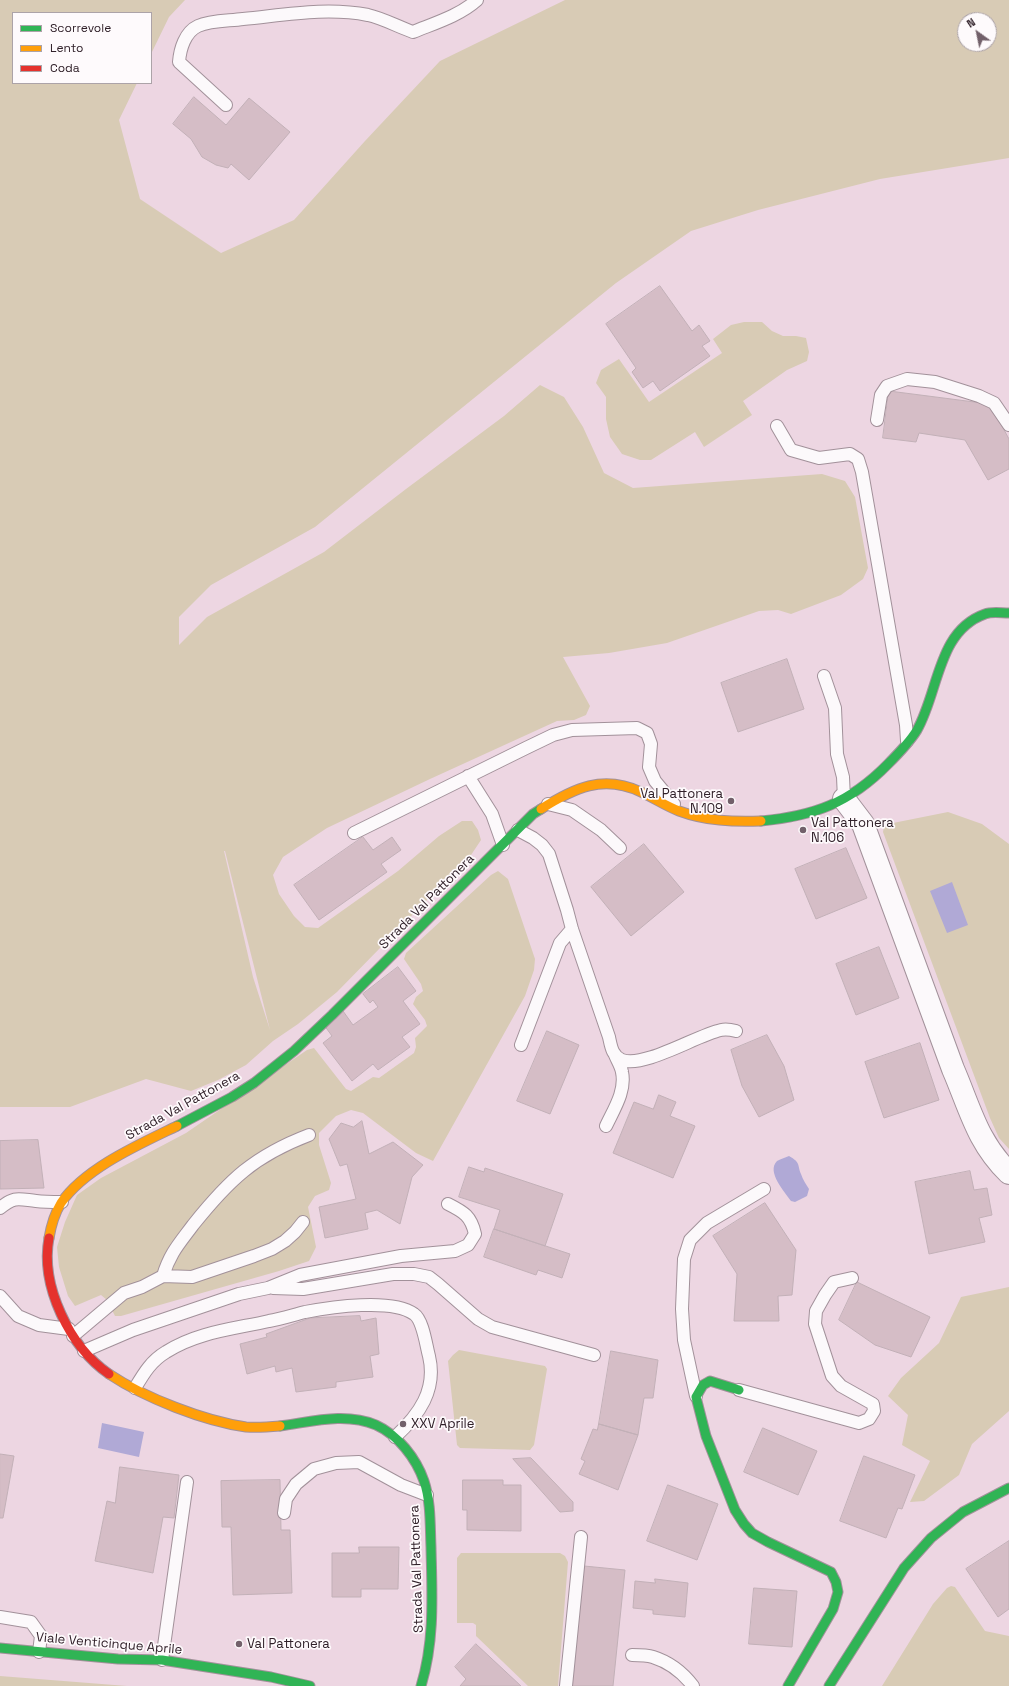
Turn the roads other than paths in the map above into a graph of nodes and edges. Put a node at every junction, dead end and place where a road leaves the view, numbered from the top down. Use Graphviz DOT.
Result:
graph roads {
  1 [pos="477,0"];
  2 [pos="226,105"];
  3 [pos="877,420"];
  4 [pos="1009,425"];
  5 [pos="777,426"];
  6 [pos="1009,613"];
  7 [pos="824,676"];
  8 [pos="908,742"];
  9 [pos="468,776"];
  10 [pos="844,800"];
  11 [pos="548,804"];
  12 [pos="679,811"];
  13 [pos="518,830"];
  14 [pos="354,833"];
  15 [pos="502,845"];
  16 [pos="620,848"];
  17 [pos="572,929"];
  18 [pos="736,1031"];
  19 [pos="521,1045"];
  20 [pos="615,1055"];
  21 [pos="606,1126"];
  22 [pos="309,1135"];
  23 [pos="1009,1173"];
  24 [pos="764,1189"];
  25 [pos="62,1202"];
  26 [pos="448,1204"];
  27 [pos="0,1208"];
  28 [pos="303,1222"];
  29 [pos="163,1276"];
  30 [pos="852,1278"];
  31 [pos="268,1288"];
  32 [pos="0,1296"];
  33 [pos="71,1332"];
  34 [pos="84,1351"];
  35 [pos="594,1355"];
  36 [pos="135,1388"];
  37 [pos="739,1390"];
  38 [pos="696,1397"];
  39 [pos="395,1437"];
  40 [pos="188,1482"];
  41 [pos="1009,1488"];
  42 [pos="427,1495"];
  43 [pos="284,1513"];
  44 [pos="581,1537"];
  45 [pos="0,1617"];
  46 [pos="0,1648"];
  47 [pos="39,1652"];
  48 [pos="632,1655"];
  49 [pos="162,1660"];
  50 [pos="310,1686"];
  51 [pos="421,1686"];
  52 [pos="566,1686"];
  53 [pos="693,1686"];
  54 [pos="788,1686"];
  55 [pos="829,1686"];
  1 -- 2 [label="lane"];
  3 -- 4 [label="lane"];
  5 -- 8 [label="lane"];
  6 -- 8 [label="street, Strada Val Pattonera"];
  7 -- 10 [label="lane"];
  8 -- 10 [label="street, Strada Val Pattonera"];
  9 -- 12 [label="lane"];
  9 -- 14 [label="lane"];
  9 -- 15 [label="lane"];
  10 -- 12 [label="street, Strada Val Pattonera"];
  10 -- 23 [label="street"];
  11 -- 12 [label="street, Strada Val Pattonera"];
  11 -- 13 [label="street, Strada Val Pattonera"];
  11 -- 16 [label="lane"];
  13 -- 15 [label="street, Strada Val Pattonera"];
  13 -- 17 [label="lane"];
  15 -- 25 [label="street, Strada Val Pattonera"];
  17 -- 19 [label="lane"];
  17 -- 20 [label="lane"];
  18 -- 20 [label="lane"];
  20 -- 21 [label="lane"];
  22 -- 29 [label="lane"];
  24 -- 38 [label="lane"];
  25 -- 27 [label="lane"];
  25 -- 33 [label="street, Strada Val Pattonera"];
  26 -- 31 [label="lane"];
  28 -- 29 [label="lane"];
  29 -- 33 [label="lane"];
  30 -- 37 [label="lane"];
  31 -- 34 [label="lane"];
  31 -- 35 [label="lane"];
  32 -- 33 [label="lane"];
  33 -- 34 [label="street, Strada Val Pattonera"];
  34 -- 36 [label="street, Strada Val Pattonera"];
  36 -- 39 [label="street, Strada Val Pattonera"];
  36 -- 39 [label="lane"];
  37 -- 38 [label="street"];
  38 -- 54 [label="street"];
  39 -- 42 [label="street, Strada Val Pattonera"];
  40 -- 49 [label="lane"];
  41 -- 55 [label="street"];
  42 -- 43 [label="lane"];
  42 -- 51 [label="street, Strada Val Pattonera"];
  44 -- 52 [label="lane"];
  45 -- 47 [label="lane"];
  46 -- 47 [label="street, Viale Venticinque Aprile"];
  47 -- 49 [label="street, Viale Venticinque Aprile"];
  48 -- 53 [label="lane"];
  49 -- 50 [label="street, Viale Venticinque Aprile"];
}
